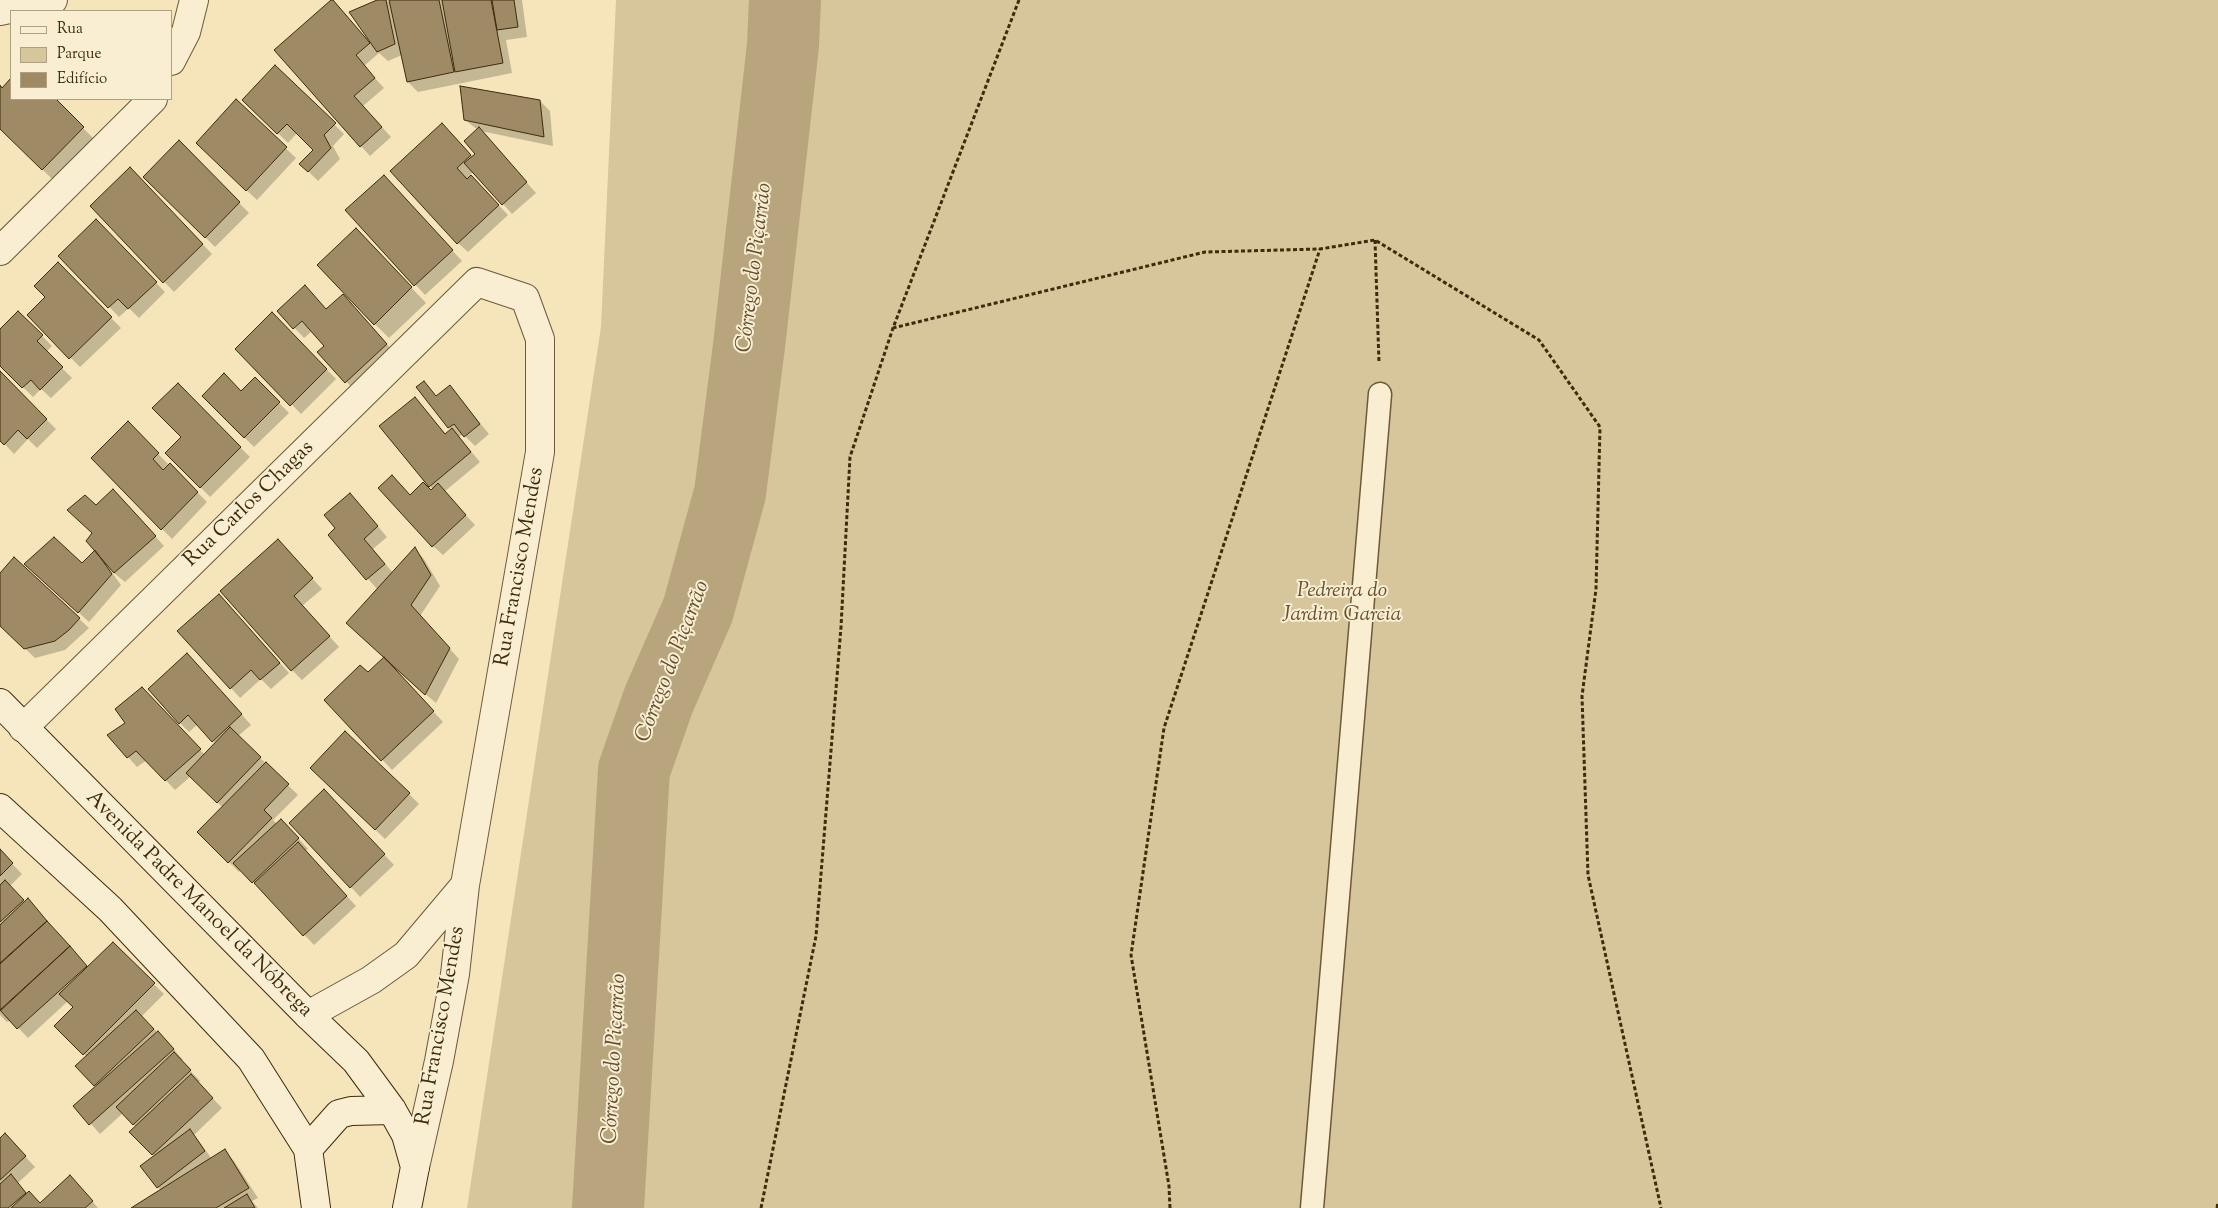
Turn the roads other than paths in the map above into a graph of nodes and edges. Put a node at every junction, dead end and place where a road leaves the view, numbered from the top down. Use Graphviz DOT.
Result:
graph roads {
  1 [pos="53,0"];
  2 [pos="194,0"];
  3 [pos="0,11"];
  4 [pos="172,59"];
  5 [pos="151,100"];
  6 [pos="0,251"];
  7 [pos="477,282"];
  8 [pos="1380,394"];
  9 [pos="0,703"];
  10 [pos="23,728"];
  11 [pos="0,808"];
  12 [pos="465,885"];
  13 [pos="308,1015"];
  14 [pos="392,1110"];
  15 [pos="308,1149"];
  16 [pos="415,1167"];
  17 [pos="316,1208"];
  18 [pos="407,1208"];
  19 [pos="1312,1208"];
  1 -- 3 [label="street"];
  2 -- 4 [label="street"];
  5 -- 6 [label="street"];
  7 -- 10 [label="street, Rua Carlos Chagas"];
  7 -- 12 [label="street, Rua Francisco Mendes"];
  8 -- 19 [label="lane"];
  9 -- 10 [label="street, Avenida Padre Manoel da Nóbrega"];
  10 -- 13 [label="street, Avenida Padre Manoel da Nóbrega"];
  11 -- 15 [label="street"];
  12 -- 13 [label="street, Rua Francisco Mendes"];
  12 -- 16 [label="street, Rua Francisco Mendes"];
  13 -- 14 [label="street, Avenida Padre Manoel da Nóbrega"];
  14 -- 15 [label="street"];
  14 -- 16 [label="street, Rua Francisco Mendes"];
  15 -- 17 [label="street"];
  16 -- 18 [label="street, Rua Francisco Mendes"];
}
